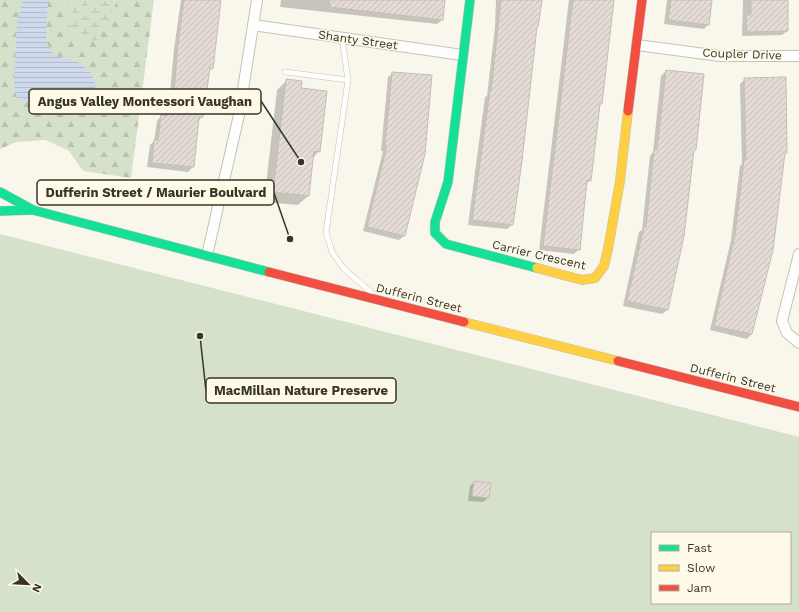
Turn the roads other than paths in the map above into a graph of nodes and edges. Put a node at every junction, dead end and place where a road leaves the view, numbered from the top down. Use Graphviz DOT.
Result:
graph roads {
  1 [pos="257,0"];
  2 [pos="470,0"];
  3 [pos="642,0"];
  4 [pos="253,25"];
  5 [pos="342,38"];
  6 [pos="637,45"];
  7 [pos="462,54"];
  8 [pos="799,56"];
  9 [pos="285,72"];
  10 [pos="348,80"];
  11 [pos="0,192"];
  12 [pos="33,210"];
  13 [pos="0,211"];
  14 [pos="799,254"];
  15 [pos="207,256"];
  16 [pos="380,301"];
  17 [pos="799,344"];
  18 [pos="799,407"];
  1 -- 4 [label="street"];
  2 -- 7 [label="main road, Carrier Crescent"];
  3 -- 6 [label="main road, Carrier Crescent"];
  4 -- 5 [label="street, Shanty Street"];
  4 -- 15 [label="street"];
  5 -- 7 [label="street, Shanty Street"];
  5 -- 10 [label="lane"];
  6 -- 7 [label="main road, Carrier Crescent"];
  6 -- 8 [label="street, Coupler Drive"];
  9 -- 10 [label="lane"];
  10 -- 16 [label="lane"];
  11 -- 12 [label="main road, Dufferin Street"];
  12 -- 13 [label="main road, Dufferin Street"];
  12 -- 15 [label="main road, Dufferin Street"];
  14 -- 17 [label="street"];
  15 -- 16 [label="main road, Dufferin Street"];
  16 -- 18 [label="main road, Dufferin Street"];
}
